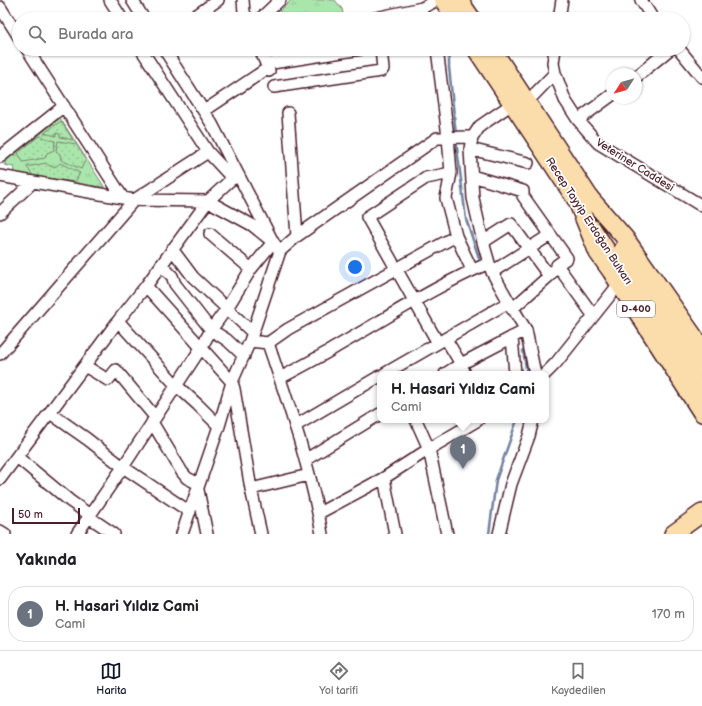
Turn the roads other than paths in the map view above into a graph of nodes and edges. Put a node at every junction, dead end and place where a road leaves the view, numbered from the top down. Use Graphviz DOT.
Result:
graph roads {
  1 [pos="110,0"];
  2 [pos="132,0"];
  3 [pos="218,0"];
  4 [pos="243,0"];
  5 [pos="280,0"];
  6 [pos="437,0"];
  7 [pos="443,0"];
  8 [pos="459,0"];
  9 [pos="562,0"];
  10 [pos="641,0"];
  11 [pos="0,7"];
  12 [pos="118,12"];
  13 [pos="140,12"];
  14 [pos="201,12"];
  15 [pos="244,12"];
  16 [pos="267,12"];
  17 [pos="403,12"];
  18 [pos="451,12"];
  19 [pos="467,12"];
  20 [pos="560,12"];
  21 [pos="649,12"];
  22 [pos="12,26"];
  23 [pos="32,56"];
  24 [pos="146,56"];
  25 [pos="169,56"];
  26 [pos="263,56"];
  27 [pos="328,56"];
  28 [pos="382,56"];
  29 [pos="438,56"];
  30 [pos="482,56"];
  31 [pos="496,56"];
  32 [pos="554,56"];
  33 [pos="662,56"];
  34 [pos="685,56"];
  35 [pos="268,69"];
  36 [pos="642,72"];
  37 [pos="555,73"];
  38 [pos="702,77"];
  39 [pos="274,87"];
  40 [pos="606,99"];
  41 [pos="520,103"];
  42 [pos="64,106"];
  43 [pos="204,111"];
  44 [pos="288,113"];
  45 [pos="578,120"];
  46 [pos="448,137"];
  47 [pos="468,141"];
  48 [pos="208,152"];
  49 [pos="0,157"];
  50 [pos="528,163"];
  51 [pos="451,173"];
  52 [pos="0,176"];
  53 [pos="472,176"];
  54 [pos="235,177"];
  55 [pos="34,182"];
  56 [pos="123,198"];
  57 [pos="134,200"];
  58 [pos="584,200"];
  59 [pos="208,201"];
  60 [pos="702,206"];
  61 [pos="0,213"];
  62 [pos="210,234"];
  63 [pos="550,235"];
  64 [pos="297,236"];
  65 [pos="456,236"];
  66 [pos="273,242"];
  67 [pos="483,242"];
  68 [pos="529,249"];
  69 [pos="172,250"];
  70 [pos="280,251"];
  71 [pos="161,265"];
  72 [pos="557,265"];
  73 [pos="491,268"];
  74 [pos="251,269"];
  75 [pos="398,269"];
  76 [pos="472,270"];
  77 [pos="549,276"];
  78 [pos="619,284"];
  79 [pos="146,286"];
  80 [pos="415,300"];
  81 [pos="511,305"];
  82 [pos="227,308"];
  83 [pos="593,315"];
  84 [pos="118,321"];
  85 [pos="211,330"];
  86 [pos="526,330"];
  87 [pos="251,337"];
  88 [pos="512,337"];
  89 [pos="442,341"];
  90 [pos="268,343"];
  91 [pos="201,348"];
  92 [pos="702,348"];
  93 [pos="0,354"];
  94 [pos="244,356"];
  95 [pos="85,366"];
  96 [pos="463,369"];
  97 [pos="702,370"];
  98 [pos="389,371"];
  99 [pos="515,371"];
  100 [pos="534,371"];
  101 [pos="548,371"];
  102 [pos="280,378"];
  103 [pos="377,378"];
  104 [pos="232,382"];
  105 [pos="176,385"];
  106 [pos="702,392"];
  107 [pos="50,413"];
  108 [pos="702,413"];
  109 [pos="377,416"];
  110 [pos="153,420"];
  111 [pos="417,423"];
  112 [pos="473,423"];
  113 [pos="532,423"];
  114 [pos="219,426"];
  115 [pos="295,426"];
  116 [pos="429,449"];
  117 [pos="17,456"];
  118 [pos="305,460"];
  119 [pos="123,467"];
  120 [pos="309,475"];
  121 [pos="384,478"];
  122 [pos="0,479"];
  123 [pos="198,487"];
  124 [pos="251,489"];
  125 [pos="190,512"];
  126 [pos="319,513"];
  127 [pos="89,516"];
  128 [pos="701,516"];
  129 [pos="0,531"];
  130 [pos="5,534"];
  131 [pos="77,534"];
  132 [pos="114,534"];
  133 [pos="182,534"];
  134 [pos="207,534"];
  135 [pos="261,534"];
  136 [pos="322,534"];
  137 [pos="395,534"];
  138 [pos="447,534"];
  139 [pos="499,534"];
  140 [pos="673,534"];
  141 [pos="690,534"];
  1 -- 12 [label="street"];
  2 -- 13 [label="street"];
  3 -- 14 [label="street"];
  4 -- 15 [label="street"];
  5 -- 16 [label="street"];
  6 -- 17 [label="street"];
  7 -- 18 [label="highway"];
  8 -- 19 [label="highway"];
  9 -- 20 [label="street"];
  10 -- 21 [label="street"];
  11 -- 22 [label="street"];
  23 -- 42 [label="street"];
  24 -- 48 [label="street"];
  25 -- 43 [label="street"];
  26 -- 35 [label="street"];
  27 -- 35 [label="street"];
  28 -- 39 [label="street"];
  29 -- 46 [label="street"];
  30 -- 41 [label="highway, Recep Tayyip Erdoğan Bulvarı / D-400"];
  31 -- 41 [label="highway, Recep Tayyip Erdoğan Bulvarı / D-400"];
  32 -- 37 [label="street, Veteriner Caddesi"];
  33 -- 36 [label="street"];
  34 -- 38 [label="street"];
  35 -- 43 [label="street"];
  37 -- 41 [label="street"];
  37 -- 45 [label="street, Veteriner Caddesi"];
  40 -- 45 [label="street"];
  41 -- 47 [label="street"];
  41 -- 58 [label="highway, Recep Tayyip Erdoğan Bulvarı / D-400"];
  42 -- 49 [label="street"];
  42 -- 56 [label="street"];
  43 -- 54 [label="street"];
  44 -- 64 [label="street"];
  45 -- 60 [label="street, Veteriner Caddesi"];
  46 -- 47 [label="street"];
  46 -- 51 [label="street"];
  46 -- 64 [label="street"];
  47 -- 50 [label="street"];
  47 -- 53 [label="street"];
  48 -- 54 [label="street"];
  48 -- 57 [label="street"];
  51 -- 65 [label="street"];
  51 -- 75 [label="street"];
  52 -- 55 [label="street"];
  53 -- 63 [label="street"];
  53 -- 67 [label="street"];
  54 -- 59 [label="street"];
  54 -- 66 [label="street"];
  55 -- 56 [label="street"];
  55 -- 61 [label="street"];
  56 -- 57 [label="street"];
  57 -- 59 [label="street"];
  57 -- 93 [label="street"];
  58 -- 78 [label="highway, D-400"];
  58 -- 92 [label="highway, D-400"];
  58 -- 97 [label="main road, Recep Tayyip Erdoğan Bulvarı"];
  58 -- 106 [label="main road, Recep Tayyip Erdoğan Bulvarı"];
  59 -- 66 [label="street"];
  59 -- 69 [label="street"];
  62 -- 74 [label="street"];
  63 -- 68 [label="street"];
  63 -- 72 [label="street"];
  64 -- 70 [label="street"];
  65 -- 75 [label="street"];
  65 -- 76 [label="street"];
  66 -- 70 [label="street"];
  66 -- 74 [label="street"];
  67 -- 68 [label="street"];
  67 -- 73 [label="street"];
  68 -- 73 [label="street"];
  68 -- 77 [label="street"];
  69 -- 71 [label="street"];
  69 -- 82 [label="street"];
  70 -- 87 [label="street"];
  71 -- 79 [label="street"];
  71 -- 85 [label="street"];
  72 -- 77 [label="street"];
  72 -- 83 [label="street"];
  73 -- 76 [label="street"];
  73 -- 81 [label="street"];
  74 -- 82 [label="street"];
  75 -- 80 [label="street"];
  75 -- 90 [label="street"];
  76 -- 80 [label="street"];
  77 -- 81 [label="street"];
  78 -- 83 [label="street"];
  78 -- 108 [label="highway, D-400"];
  79 -- 84 [label="street"];
  79 -- 91 [label="street"];
  80 -- 89 [label="street"];
  80 -- 102 [label="street"];
  81 -- 86 [label="street"];
  81 -- 89 [label="street"];
  82 -- 85 [label="street"];
  82 -- 87 [label="street"];
  83 -- 101 [label="street"];
  84 -- 95 [label="street"];
  84 -- 105 [label="street"];
  85 -- 91 [label="street"];
  85 -- 94 [label="street"];
  86 -- 88 [label="street"];
  86 -- 100 [label="street"];
  87 -- 90 [label="street"];
  87 -- 94 [label="street"];
  88 -- 96 [label="street"];
  88 -- 99 [label="street"];
  89 -- 96 [label="street"];
  89 -- 98 [label="street"];
  90 -- 102 [label="street"];
  91 -- 104 [label="street"];
  91 -- 105 [label="street"];
  94 -- 104 [label="street"];
  95 -- 107 [label="street"];
  95 -- 110 [label="street"];
  102 -- 115 [label="street"];
  103 -- 115 [label="street"];
  104 -- 114 [label="street"];
  104 -- 124 [label="street"];
  105 -- 110 [label="street"];
  105 -- 114 [label="street"];
  107 -- 117 [label="street"];
  107 -- 119 [label="street"];
  109 -- 118 [label="street"];
  110 -- 119 [label="street"];
  110 -- 123 [label="street"];
  111 -- 116 [label="street"];
  112 -- 116 [label="street"];
  113 -- 139 [label="street"];
  114 -- 123 [label="street"];
  115 -- 118 [label="street"];
  116 -- 121 [label="street"];
  116 -- 138 [label="street"];
  117 -- 122 [label="street"];
  117 -- 127 [label="street"];
  118 -- 120 [label="street"];
  119 -- 125 [label="street"];
  119 -- 127 [label="street"];
  120 -- 124 [label="street"];
  120 -- 126 [label="street"];
  121 -- 126 [label="street"];
  121 -- 137 [label="street"];
  123 -- 125 [label="street"];
  123 -- 134 [label="street"];
  124 -- 135 [label="street"];
  125 -- 133 [label="street"];
  126 -- 136 [label="street"];
  127 -- 131 [label="street"];
  127 -- 132 [label="street"];
  128 -- 140 [label="highway"];
  128 -- 141 [label="highway"];
  129 -- 130 [label="street"];
}
